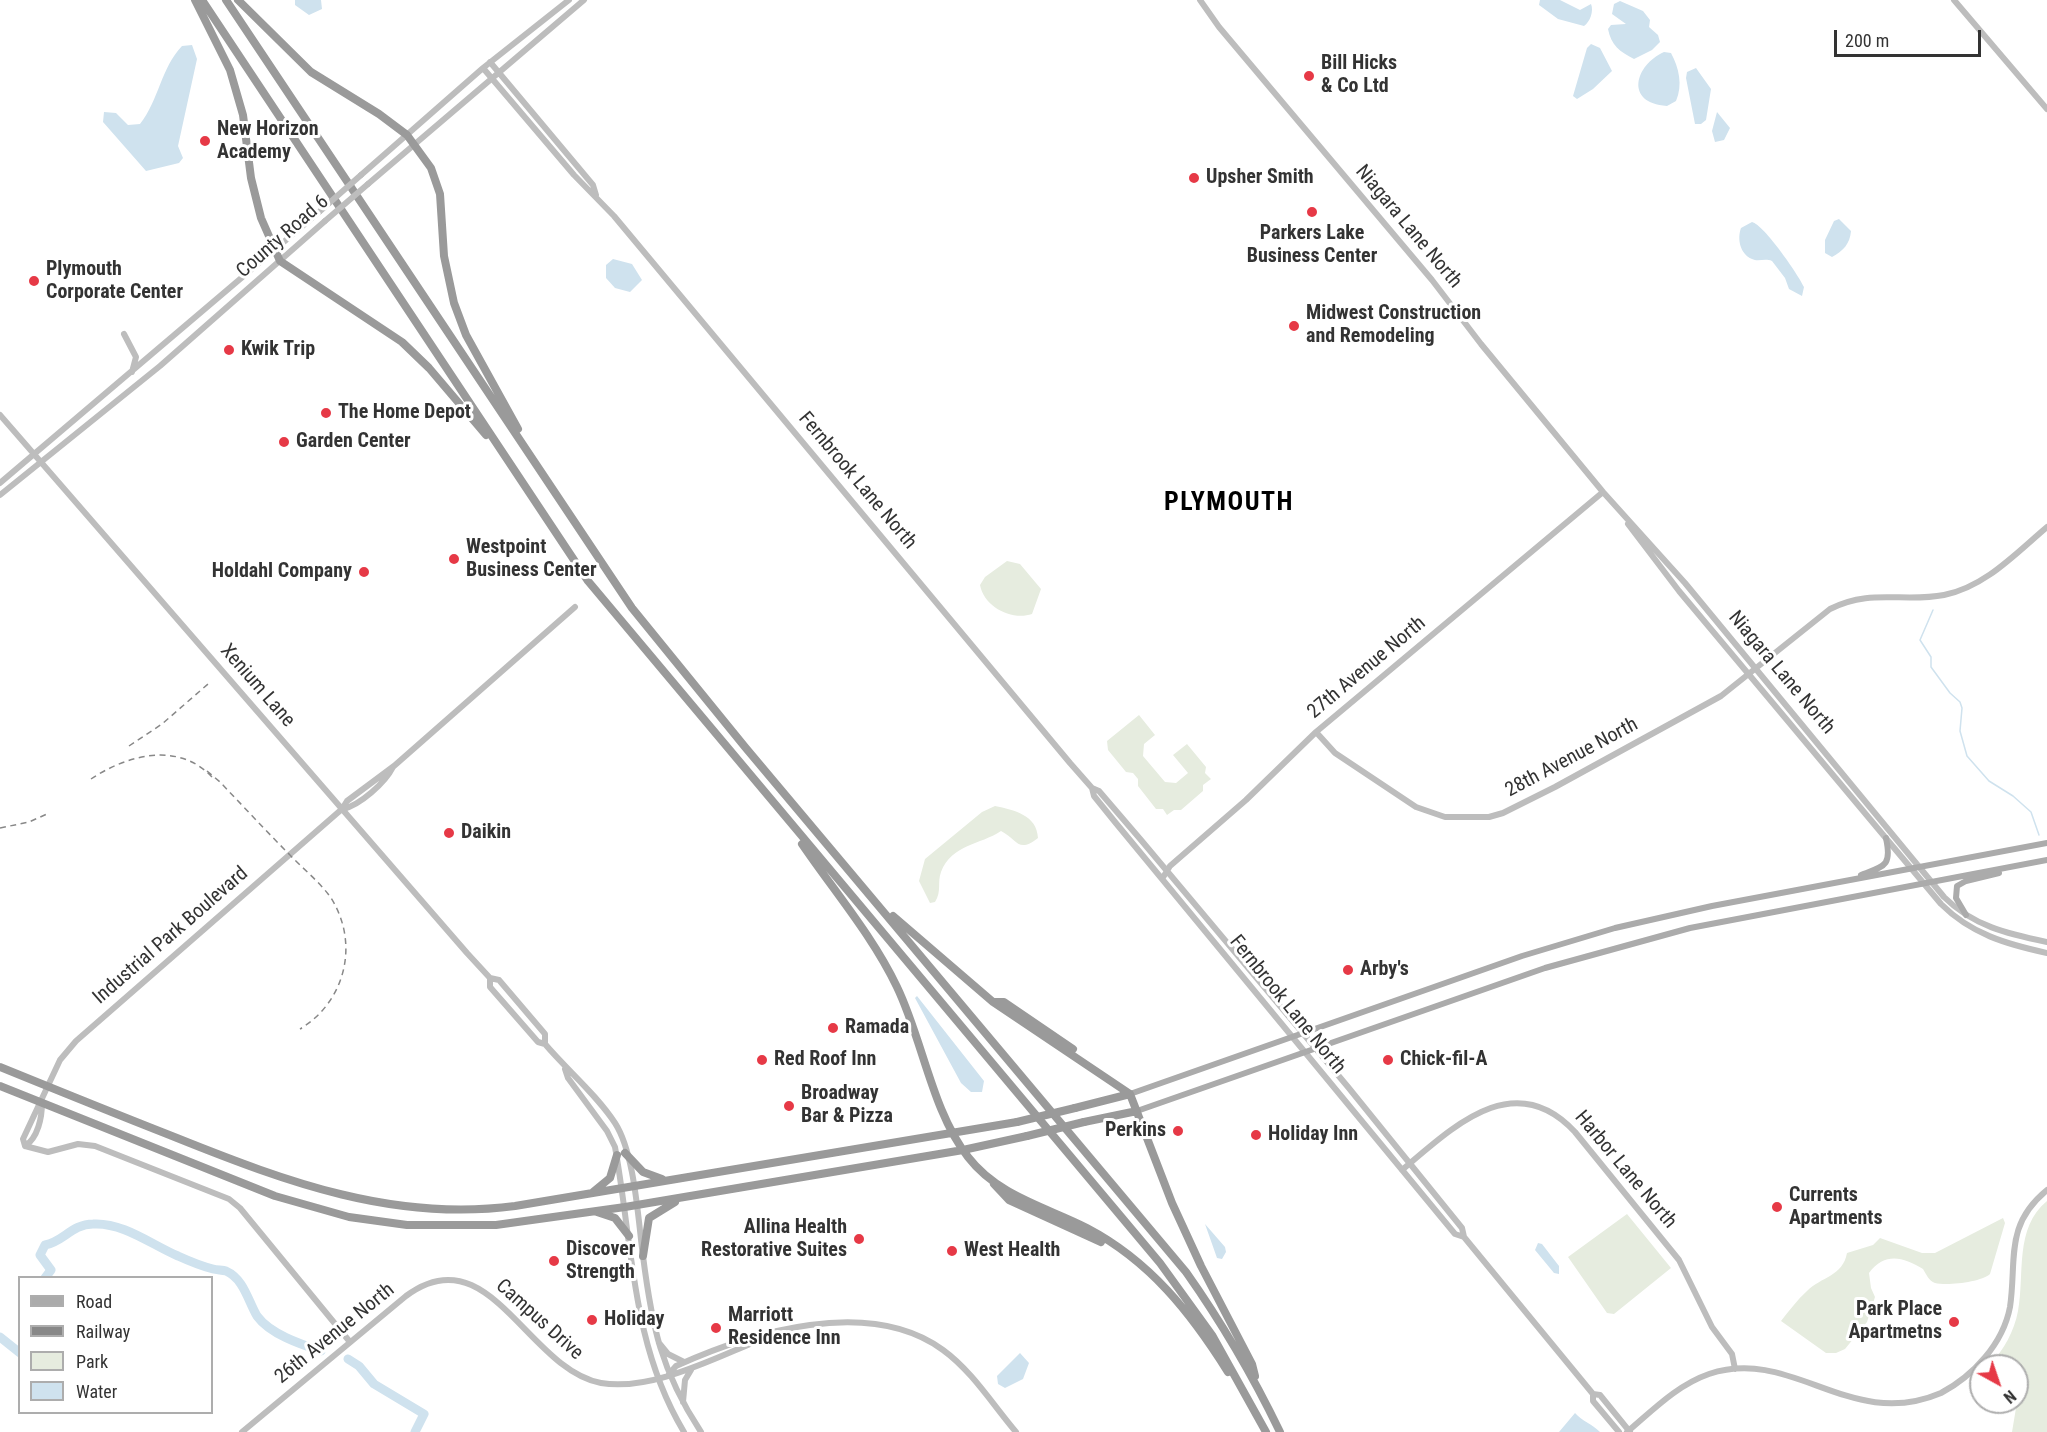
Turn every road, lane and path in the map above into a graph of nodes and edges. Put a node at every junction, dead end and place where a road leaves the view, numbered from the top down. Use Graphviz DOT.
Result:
graph roads {
  1 [pos="195,0"];
  2 [pos="202,0"];
  3 [pos="226,0"];
  4 [pos="238,0"];
  5 [pos="569,0"];
  6 [pos="584,0"];
  7 [pos="1200,0"];
  8 [pos="1954,0"];
  9 [pos="490,62"];
  10 [pos="483,68"];
  11 [pos="498,72"];
  12 [pos="491,78"];
  13 [pos="2047,109"];
  14 [pos="407,135"];
  15 [pos="416,145"];
  16 [pos="596,196"];
  17 [pos="274,252"];
  18 [pos="280,261"];
  19 [pos="124,334"];
  20 [pos="130,374"];
  21 [pos="0,415"];
  22 [pos="524,448"];
  23 [pos="34,454"];
  24 [pos="40,461"];
  25 [pos="513,470"];
  26 [pos="0,483"];
  27 [pos="1603,492"];
  28 [pos="0,495"];
  29 [pos="1613,504"];
  30 [pos="2047,527"];
  31 [pos="575,607"];
  32 [pos="1756,669"];
  33 [pos="1748,675"];
  34 [pos="1316,732"];
  35 [pos="1092,788"];
  36 [pos="342,809"];
  37 [pos="781,813"];
  38 [pos="1886,838"];
  39 [pos="2047,843"];
  40 [pos="2047,860"];
  41 [pos="1920,866"];
  42 [pos="2013,867"];
  43 [pos="1911,868"];
  44 [pos="1167,871"];
  45 [pos="1162,879"];
  46 [pos="1844,881"];
  47 [pos="1932,882"];
  48 [pos="1923,884"];
  49 [pos="864,888"];
  50 [pos="1966,915"];
  51 [pos="2047,942"];
  52 [pos="2047,953"];
  53 [pos="490,978"];
  54 [pos="1304,1034"];
  55 [pos="1293,1037"];
  56 [pos="545,1044"];
  57 [pos="1316,1048"];
  58 [pos="1305,1052"];
  59 [pos="564,1065"];
  60 [pos="0,1067"];
  61 [pos="0,1086"];
  62 [pos="48,1086"];
  63 [pos="1130,1094"];
  64 [pos="42,1103"];
  65 [pos="1137,1111"];
  66 [pos="950,1133"];
  67 [pos="963,1150"];
  68 [pos="625,1153"];
  69 [pos="617,1155"];
  70 [pos="1411,1163"];
  71 [pos="1402,1170"];
  72 [pos="667,1180"];
  73 [pos="633,1185"];
  74 [pos="622,1187"];
  75 [pos="2047,1190"];
  76 [pos="592,1193"];
  77 [pos="686,1197"];
  78 [pos="638,1205"];
  79 [pos="625,1207"];
  80 [pos="593,1211"];
  81 [pos="629,1236"];
  82 [pos="1464,1237"];
  83 [pos="643,1256"];
  84 [pos="458,1281"];
  85 [pos="759,1337"];
  86 [pos="657,1340"];
  87 [pos="350,1342"];
  88 [pos="684,1362"];
  89 [pos="694,1367"];
  90 [pos="1735,1369"];
  91 [pos="669,1374"];
  92 [pos="656,1377"];
  93 [pos="1256,1384"];
  94 [pos="1593,1394"];
  95 [pos="683,1403"];
  96 [pos="242,1432"];
  97 [pos="684,1432"];
  98 [pos="700,1432"];
  99 [pos="1016,1432"];
  100 [pos="1266,1432"];
  101 [pos="1280,1432"];
  102 [pos="1619,1432"];
  103 [pos="1629,1432"];
  1 -- 17 [label="highway"];
  2 -- 25 [label="highway"];
  3 -- 22 [label="highway"];
  4 -- 14 [label="highway"];
  5 -- 9 [label="street, County Road 6"];
  6 -- 11 [label="street, County Road 6"];
  7 -- 27 [label="street, Niagara Lane North"];
  8 -- 13 [label="street"];
  9 -- 10 [label="street, County Road 6"];
  9 -- 11 [label="street, Fernbrook Lane North"];
  10 -- 12 [label="street, Fernbrook Lane North"];
  10 -- 14 [label="street, County Road 6"];
  11 -- 12 [label="street, County Road 6"];
  11 -- 16 [label="street, Fernbrook Lane North"];
  12 -- 15 [label="street, County Road 6"];
  12 -- 16 [label="street, Fernbrook Lane North"];
  14 -- 15 [label="highway"];
  14 -- 17 [label="street, County Road 6, bridge"];
  15 -- 18 [label="street, County Road 6, bridge"];
  15 -- 22 [label="highway"];
  16 -- 35 [label="street, Fernbrook Lane North"];
  17 -- 18 [label="highway"];
  17 -- 20 [label="street, County Road 6"];
  18 -- 24 [label="street, County Road 6"];
  18 -- 25 [label="highway"];
  19 -- 20 [label="street"];
  20 -- 23 [label="street, County Road 6"];
  21 -- 23 [label="street, Xenium Lane"];
  22 -- 49 [label="highway"];
  23 -- 24 [label="street, Xenium Lane"];
  23 -- 26 [label="street, County Road 6"];
  24 -- 28 [label="street, County Road 6"];
  24 -- 36 [label="street, Xenium Lane"];
  25 -- 37 [label="highway"];
  27 -- 29 [label="street, Niagara Lane North"];
  27 -- 34 [label="street, 27th Avenue North"];
  29 -- 32 [label="street, Niagara Lane North"];
  29 -- 33 [label="street, Niagara Lane North"];
  30 -- 32 [label="street, 28th Avenue North"];
  31 -- 36 [label="street, Industrial Park Boulevard"];
  32 -- 33 [label="street, 28th Avenue North"];
  32 -- 41 [label="street, Niagara Lane North"];
  33 -- 34 [label="street, 28th Avenue North"];
  33 -- 38 [label="street, Niagara Lane North"];
  34 -- 44 [label="street, 27th Avenue North"];
  35 -- 44 [label="street, Fernbrook Lane North"];
  35 -- 45 [label="street, Fernbrook Lane North"];
  36 -- 53 [label="street, Xenium Lane"];
  36 -- 62 [label="street, Industrial Park Boulevard"];
  37 -- 66 [label="highway"];
  37 -- 100 [label="highway"];
  38 -- 43 [label="street, Niagara Lane North"];
  38 -- 46 [label="main road"];
  39 -- 41 [label="main road"];
  40 -- 42 [label="main road"];
  41 -- 43 [label="main road"];
  41 -- 47 [label="street, Niagara Lane North"];
  42 -- 47 [label="main road"];
  42 -- 50 [label="main road"];
  43 -- 46 [label="main road"];
  43 -- 48 [label="street, Niagara Lane North"];
  44 -- 45 [label="street, 27th Avenue North"];
  44 -- 54 [label="street, Fernbrook Lane North"];
  45 -- 55 [label="street, Fernbrook Lane North"];
  46 -- 54 [label="main road"];
  47 -- 48 [label="main road"];
  47 -- 50 [label="street, Niagara Lane North"];
  48 -- 52 [label="street, Niagara Lane North"];
  48 -- 57 [label="main road"];
  49 -- 63 [label="highway"];
  49 -- 93 [label="highway"];
  50 -- 51 [label="street, Niagara Lane North"];
  53 -- 56 [label="street, Xenium Lane"];
  53 -- 56 [label="street, Xenium Lane"];
  54 -- 55 [label="main road"];
  54 -- 57 [label="street, Fernbrook Lane North"];
  55 -- 58 [label="street, Fernbrook Lane North"];
  55 -- 63 [label="main road"];
  56 -- 59 [label="street, Xenium Lane"];
  57 -- 58 [label="main road"];
  57 -- 70 [label="street, Fernbrook Lane North"];
  58 -- 65 [label="main road"];
  58 -- 71 [label="street, Fernbrook Lane North"];
  59 -- 68 [label="street, Xenium Lane"];
  59 -- 69 [label="street, Xenium Lane"];
  60 -- 62 [label="highway"];
  61 -- 64 [label="highway"];
  62 -- 64 [label="street, Industrial Park Boulevard"];
  62 -- 76 [label="highway"];
  63 -- 65 [label="highway"];
  63 -- 66 [label="highway, bridge"];
  64 -- 80 [label="highway"];
  64 -- 87 [label="street, Industrial Park Boulevard"];
  65 -- 67 [label="highway, bridge"];
  65 -- 93 [label="highway"];
  66 -- 67 [label="highway"];
  66 -- 72 [label="highway"];
  67 -- 77 [label="highway"];
  67 -- 100 [label="highway"];
  68 -- 72 [label="highway"];
  68 -- 73 [label="street, Xenium Lane"];
  69 -- 74 [label="street, Xenium Lane"];
  69 -- 76 [label="highway"];
  70 -- 71 [label="street, Harbor Lane North"];
  70 -- 82 [label="street, Fernbrook Lane North"];
  70 -- 90 [label="street, Harbor Lane North"];
  71 -- 82 [label="street, Fernbrook Lane North"];
  72 -- 73 [label="highway"];
  73 -- 74 [label="highway"];
  73 -- 78 [label="street, Xenium Lane"];
  74 -- 76 [label="highway"];
  74 -- 79 [label="street, Xenium Lane"];
  75 -- 90 [label="street"];
  77 -- 78 [label="highway"];
  77 -- 83 [label="highway"];
  78 -- 79 [label="highway"];
  78 -- 83 [label="street, Xenium Lane"];
  79 -- 80 [label="highway"];
  79 -- 81 [label="street, Xenium Lane"];
  80 -- 81 [label="highway"];
  81 -- 92 [label="street, Xenium Lane"];
  82 -- 94 [label="street, Fernbrook Lane North"];
  83 -- 86 [label="street, Xenium Lane"];
  84 -- 87 [label="street, 26th Avenue North"];
  84 -- 92 [label="street, Campus Drive"];
  85 -- 88 [label="street, Campus Drive"];
  85 -- 89 [label="street, Campus Drive"];
  85 -- 99 [label="street, Campus Drive"];
  86 -- 88 [label="street"];
  86 -- 91 [label="street, Xenium Lane"];
  87 -- 96 [label="street, 26th Avenue North"];
  88 -- 91 [label="street, Campus Drive"];
  89 -- 91 [label="street, Campus Drive"];
  89 -- 95 [label="street"];
  90 -- 103 [label="street"];
  91 -- 92 [label="street, Campus Drive"];
  91 -- 95 [label="street, Xenium Lane"];
  92 -- 97 [label="street, Xenium Lane"];
  93 -- 101 [label="highway"];
  94 -- 102 [label="street, Fernbrook Lane North"];
  94 -- 103 [label="street, Fernbrook Lane North"];
  95 -- 98 [label="street, Xenium Lane"];
}
